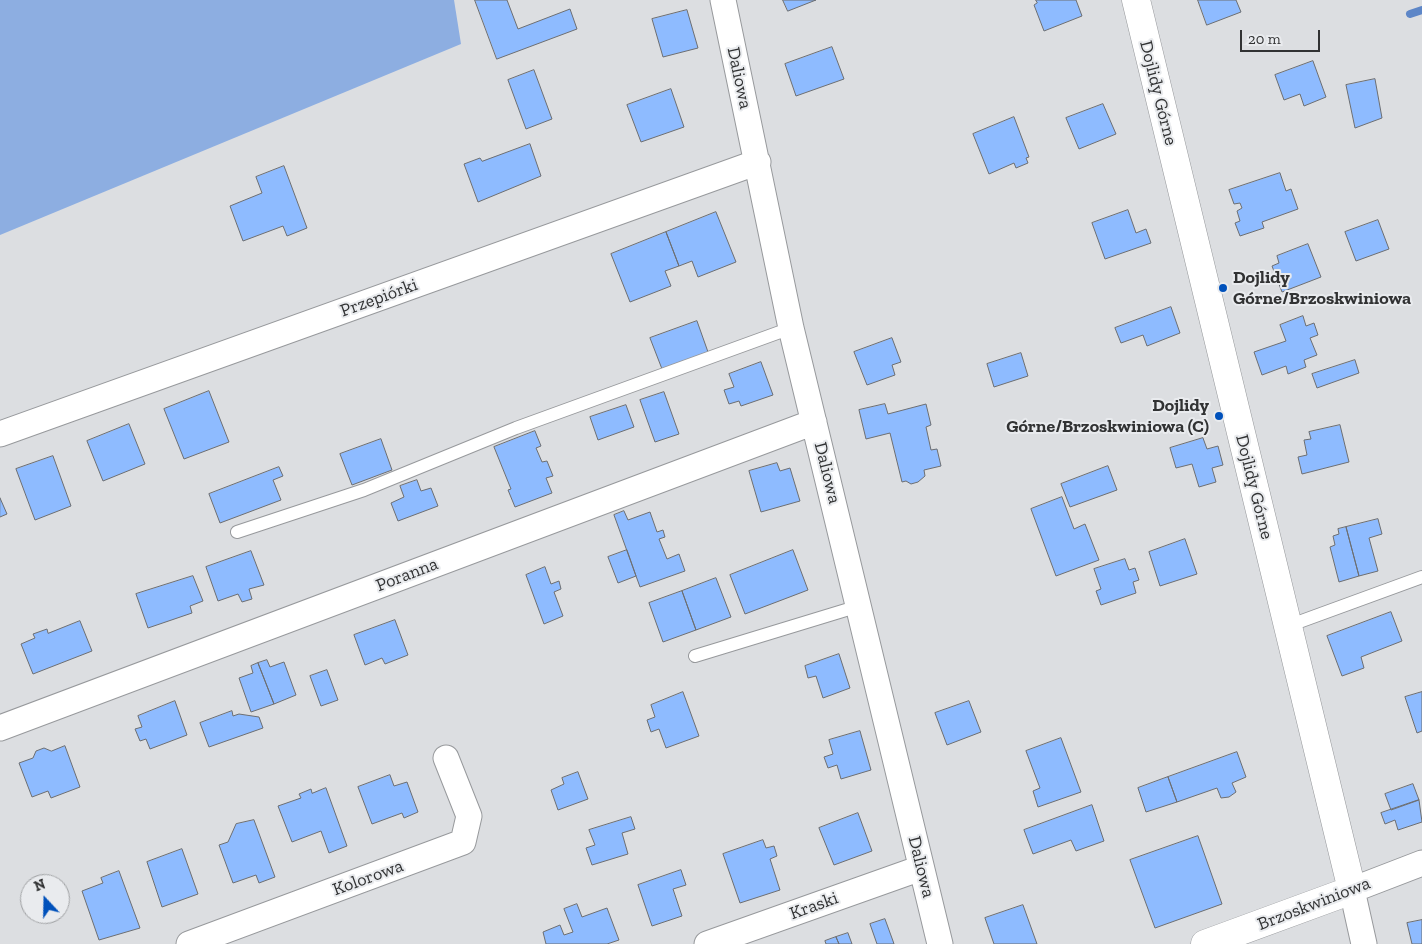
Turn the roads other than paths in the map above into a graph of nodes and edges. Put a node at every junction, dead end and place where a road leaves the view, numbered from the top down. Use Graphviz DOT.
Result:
graph roads {
  1 [pos="723,0"];
  2 [pos="1136,0"];
  3 [pos="758,162"];
  4 [pos="792,328"];
  5 [pos="814,422"];
  6 [pos="0,434"];
  7 [pos="237,532"];
  8 [pos="1422,577"];
  9 [pos="859,606"];
  10 [pos="1288,626"];
  11 [pos="695,656"];
  12 [pos="0,728"];
  13 [pos="446,758"];
  14 [pos="1422,863"];
  15 [pos="922,868"];
  16 [pos="1352,890"];
  17 [pos="189,944"];
  18 [pos="707,944"];
  19 [pos="940,944"];
  20 [pos="1205,944"];
  21 [pos="1364,944"];
  1 -- 3 [label="street, Daliowa"];
  2 -- 10 [label="street, Dojlidy Górne"];
  3 -- 4 [label="street, Daliowa"];
  3 -- 6 [label="street, Przepiórki"];
  4 -- 5 [label="street, Daliowa"];
  4 -- 7 [label="lane"];
  5 -- 9 [label="street, Daliowa"];
  5 -- 12 [label="street, Poranna"];
  8 -- 10 [label="lane"];
  9 -- 11 [label="lane"];
  9 -- 15 [label="street, Daliowa"];
  10 -- 16 [label="street, Dojlidy Górne"];
  13 -- 17 [label="street, Kolorowa"];
  14 -- 16 [label="street, Brzoskwiniowa"];
  15 -- 18 [label="street, Kraski"];
  15 -- 19 [label="street, Daliowa"];
  16 -- 20 [label="street, Brzoskwiniowa"];
  16 -- 21 [label="street, Dojlidy Górne"];
}
